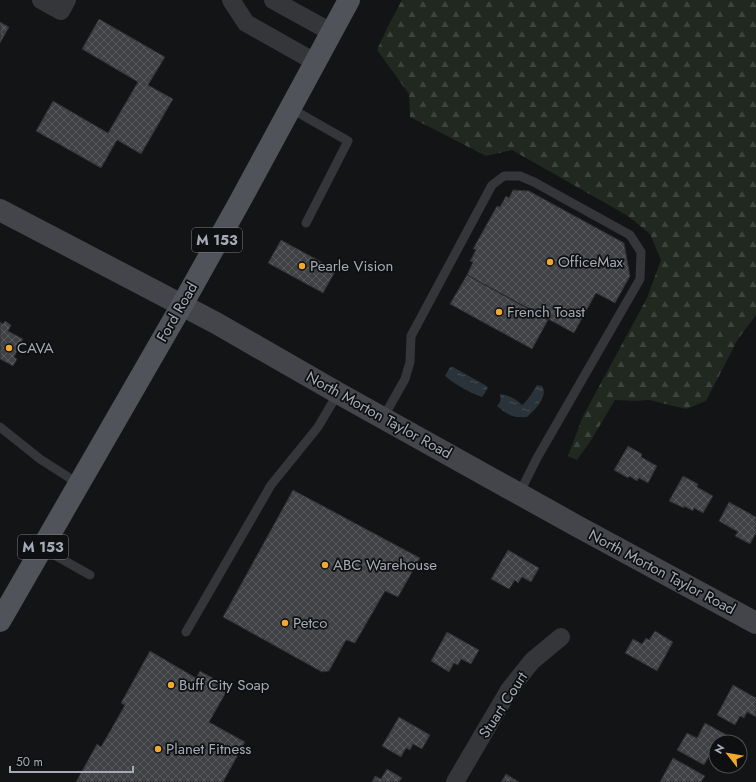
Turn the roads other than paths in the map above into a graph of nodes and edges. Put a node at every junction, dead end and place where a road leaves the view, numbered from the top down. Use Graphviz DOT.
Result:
graph roads {
  1 [pos="41,0"];
  2 [pos="67,0"];
  3 [pos="231,0"];
  4 [pos="273,0"];
  5 [pos="348,0"];
  6 [pos="331,32"];
  7 [pos="315,62"];
  8 [pos="290,108"];
  9 [pos="0,210"];
  10 [pos="306,223"];
  11 [pos="182,305"];
  12 [pos="338,393"];
  13 [pos="383,418"];
  14 [pos="0,427"];
  15 [pos="79,484"];
  16 [pos="519,494"];
  17 [pos="42,548"];
  18 [pos="90,575"];
  19 [pos="0,621"];
  20 [pos="756,622"];
  21 [pos="186,632"];
  22 [pos="561,637"];
  23 [pos="455,782"];
  1 -- 2 [label="street"];
  3 -- 7 [label="street"];
  4 -- 6 [label="street"];
  5 -- 6 [label="main road, Ford Road / M 153"];
  6 -- 7 [label="main road, Ford Road / M 153"];
  7 -- 8 [label="main road, Ford Road / M 153"];
  8 -- 10 [label="lane"];
  8 -- 11 [label="main road, Ford Road / M 153"];
  9 -- 11 [label="street, North Morton Taylor Road"];
  11 -- 12 [label="street, North Morton Taylor Road"];
  11 -- 15 [label="main road, Ford Road / M 153"];
  12 -- 13 [label="street, North Morton Taylor Road"];
  12 -- 21 [label="lane"];
  13 -- 16 [label="street, North Morton Taylor Road"];
  13 -- 16 [label="lane"];
  14 -- 15 [label="lane"];
  15 -- 17 [label="main road, Ford Road / M 153"];
  16 -- 20 [label="street, North Morton Taylor Road"];
  17 -- 18 [label="lane"];
  17 -- 19 [label="main road, Ford Road / M 153"];
  22 -- 23 [label="street, Stuart Court"];
}
